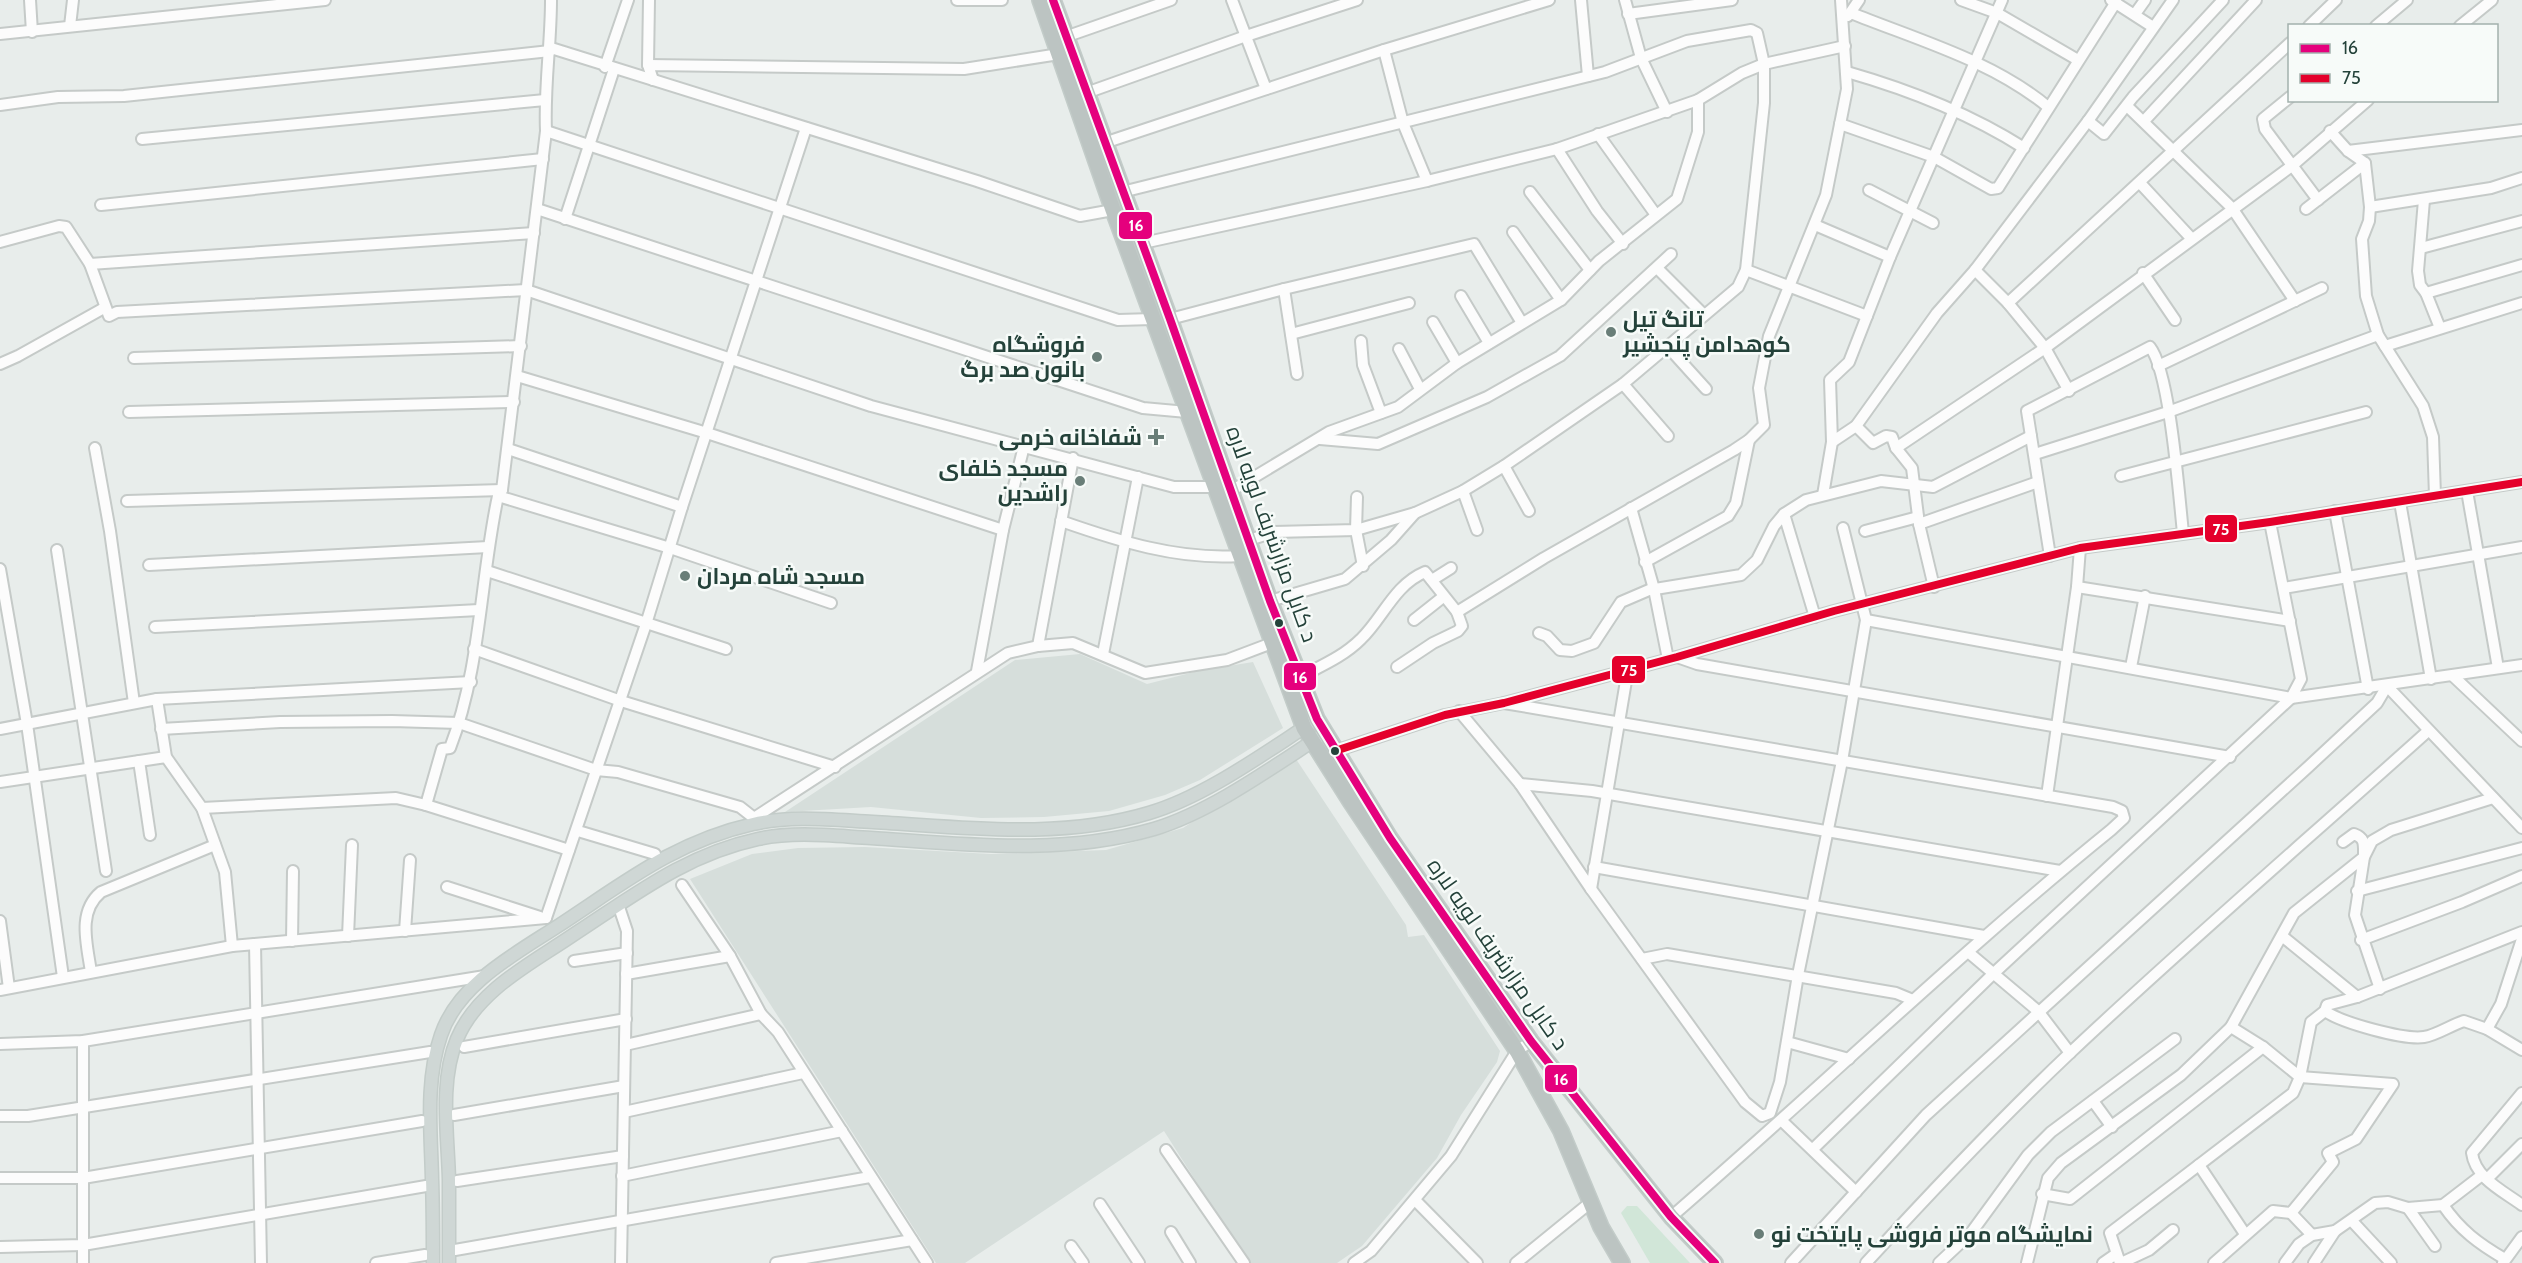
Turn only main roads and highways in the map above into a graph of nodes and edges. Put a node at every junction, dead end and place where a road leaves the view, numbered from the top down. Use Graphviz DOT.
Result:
graph roads {
  1 [pos="1040,0"];
  2 [pos="1053,0"];
  3 [pos="1317,719"];
  4 [pos="1304,728"];
  5 [pos="1325,733"];
  6 [pos="1311,742"];
  7 [pos="429,1259"];
  8 [pos="449,1263"];
  9 [pos="1622,1263"];
  10 [pos="1715,1263"];
  1 -- 4 [label="highway, د کابل مزارشریف لویه لاره"];
  2 -- 3 [label="highway, د کابل مزارشریف لویه لاره"];
  3 -- 4 [label="main road"];
  3 -- 5 [label="highway, د کابل مزارشریف لویه لاره"];
  4 -- 6 [label="highway, د کابل مزارشریف لویه لاره"];
  4 -- 7 [label="main road"];
  5 -- 6 [label="main road"];
  5 -- 10 [label="highway, د کابل مزارشریف لویه لاره"];
  6 -- 8 [label="main road"];
  6 -- 9 [label="highway, د کابل مزارشریف لویه لاره"];
}
